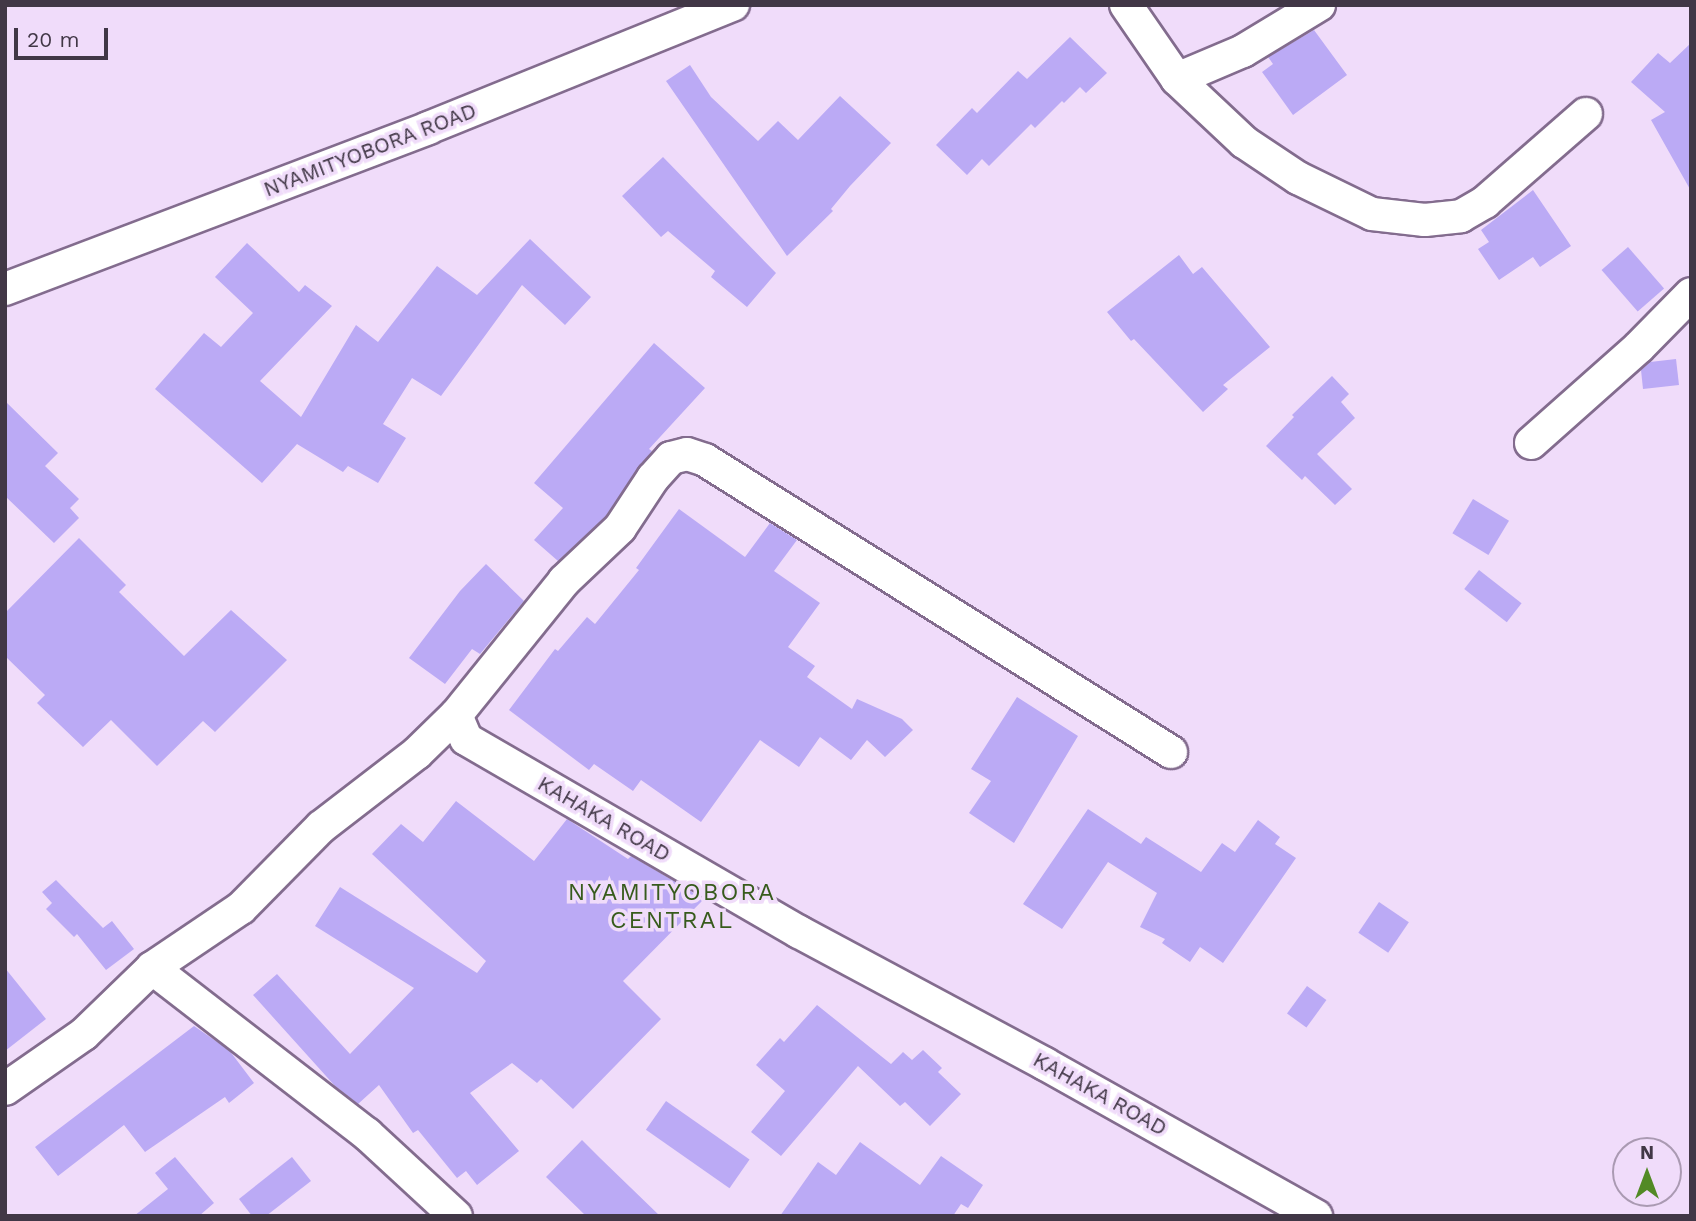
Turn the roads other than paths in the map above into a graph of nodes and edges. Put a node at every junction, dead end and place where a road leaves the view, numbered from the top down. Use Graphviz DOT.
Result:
graph roads {
  1 [pos="733,5"];
  2 [pos="1126,5"];
  3 [pos="1319,5"];
  4 [pos="1177,79"];
  5 [pos="1586,114"];
  6 [pos="5,289"];
  7 [pos="1691,293"];
  8 [pos="1531,443"];
  9 [pos="456,715"];
  10 [pos="1171,752"];
  11 [pos="152,968"];
  12 [pos="5,1089"];
  13 [pos="456,1216"];
  14 [pos="1316,1216"];
  1 -- 6 [label="street, NYAMITYOBORA ROAD"];
  2 -- 4 [label="street"];
  3 -- 4 [label="street"];
  4 -- 5 [label="street"];
  7 -- 8 [label="street"];
  9 -- 10 [label="street"];
  9 -- 11 [label="street"];
  9 -- 14 [label="street, KAHAKA ROAD"];
  11 -- 12 [label="street"];
  11 -- 13 [label="street"];
}
